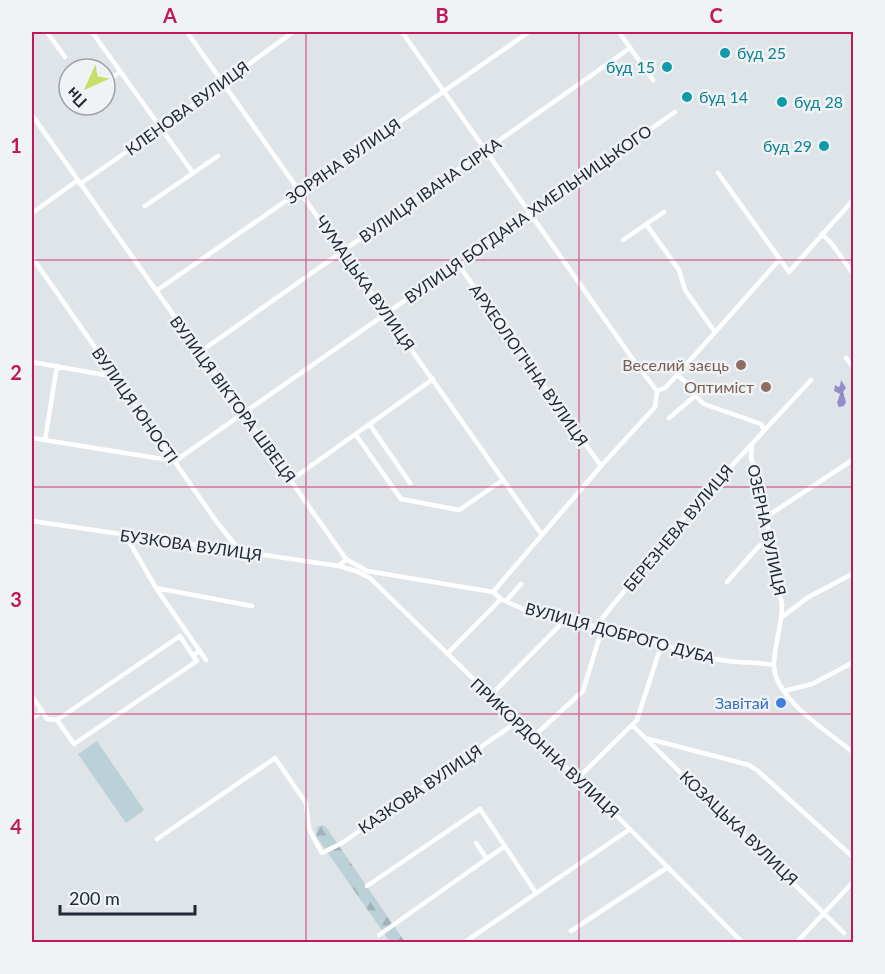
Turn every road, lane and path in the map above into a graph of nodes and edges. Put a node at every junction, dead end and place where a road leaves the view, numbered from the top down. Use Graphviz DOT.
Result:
graph roads {
  1 [pos="47,32"];
  2 [pos="92,32"];
  3 [pos="187,32"];
  4 [pos="293,32"];
  5 [pos="402,32"];
  6 [pos="529,32"];
  7 [pos="619,32"];
  8 [pos="630,48"];
  9 [pos="65,57"];
  10 [pos="120,72"];
  11 [pos="117,74"];
  12 [pos="653,80"];
  13 [pos="224,82"];
  14 [pos="445,90"];
  15 [pos="675,112"];
  16 [pos="32,115"];
  17 [pos="161,128"];
  18 [pos="488,151"];
  19 [pos="218,156"];
  20 [pos="193,173"];
  21 [pos="718,173"];
  22 [pos="79,182"];
  23 [pos="300,191"];
  24 [pos="854,199"];
  25 [pos="146,206"];
  26 [pos="664,212"];
  27 [pos="32,213"];
  28 [pos="531,213"];
  29 [pos="646,224"];
  30 [pos="822,234"];
  31 [pos="623,240"];
  32 [pos="343,251"];
  33 [pos="32,257"];
  34 [pos="780,260"];
  35 [pos="458,264"];
  36 [pos="854,275"];
  37 [pos="156,291"];
  38 [pos="386,313"];
  39 [pos="715,332"];
  40 [pos="200,352"];
  41 [pos="846,358"];
  42 [pos="32,362"];
  43 [pos="57,366"];
  44 [pos="854,369"];
  45 [pos="677,375"];
  46 [pos="116,377"];
  47 [pos="433,379"];
  48 [pos="811,380"];
  49 [pos="657,391"];
  50 [pos="695,396"];
  51 [pos="243,413"];
  52 [pos="669,418"];
  53 [pos="370,425"];
  54 [pos="764,431"];
  55 [pos="356,435"];
  56 [pos="32,438"];
  57 [pos="45,440"];
  58 [pos="752,444"];
  59 [pos="854,459"];
  60 [pos="175,461"];
  61 [pos="601,466"];
  62 [pos="291,480"];
  63 [pos="503,480"];
  64 [pos="410,483"];
  65 [pos="765,517"];
  66 [pos="32,521"];
  67 [pos="542,535"];
  68 [pos="130,537"];
  69 [pos="770,540"];
  70 [pos="240,551"];
  71 [pos="346,559"];
  72 [pos="339,566"];
  73 [pos="854,573"];
  74 [pos="727,582"];
  75 [pos="521,584"];
  76 [pos="156,588"];
  77 [pos="493,592"];
  78 [pos="503,600"];
  79 [pos="252,606"];
  80 [pos="782,617"];
  81 [pos="565,620"];
  82 [pos="595,627"];
  83 [pos="602,629"];
  84 [pos="665,645"];
  85 [pos="200,650"];
  86 [pos="447,654"];
  87 [pos="193,656"];
  88 [pos="206,660"];
  89 [pos="854,662"];
  90 [pos="774,665"];
  91 [pos="784,691"];
  92 [pos="32,696"];
  93 [pos="490,696"];
  94 [pos="42,711"];
  95 [pos="32,719"];
  96 [pos="57,720"];
  97 [pos="517,723"];
  98 [pos="633,726"];
  99 [pos="533,737"];
  100 [pos="646,738"];
  101 [pos="854,753"];
  102 [pos="578,778"];
  103 [pos="630,829"];
  104 [pos="157,839"];
  105 [pos="476,843"];
  106 [pos="505,846"];
  107 [pos="854,858"];
  108 [pos="487,859"];
  109 [pos="668,867"];
  110 [pos="854,881"];
  111 [pos="367,886"];
  112 [pos="536,893"];
  113 [pos="825,913"];
  114 [pos="571,931"];
  115 [pos="844,933"];
  116 [pos="379,935"];
  117 [pos="803,937"];
  118 [pos="465,942"];
  119 [pos="742,942"];
  120 [pos="797,942"];
  121 [pos="809,942"];
  1 -- 9 [label="street"];
  2 -- 10 [label="street"];
  3 -- 13 [label="street, ЧУМАЦЬКА ВУЛИЦЯ"];
  4 -- 13 [label="street, КЛЕНОВА ВУЛИЦЯ"];
  5 -- 14 [label="street"];
  6 -- 14 [label="street, ЗОРЯНА ВУЛИЦЯ"];
  7 -- 8 [label="street"];
  8 -- 12 [label="street"];
  8 -- 18 [label="street, ВУЛИЦЯ ІВАНА СІРКА"];
  10 -- 11 [label="street"];
  10 -- 17 [label="street"];
  13 -- 17 [label="street, КЛЕНОВА ВУЛИЦЯ"];
  13 -- 23 [label="street, ЧУМАЦЬКА ВУЛИЦЯ"];
  14 -- 18 [label="street"];
  14 -- 23 [label="street, ЗОРЯНА ВУЛИЦЯ"];
  15 -- 28 [label="street, ВУЛИЦЯ БОГДАНА ХМЕЛЬНИЦЬКОГО"];
  16 -- 22 [label="street, ВУЛИЦЯ ВІКТОРА ШВЕЦЯ"];
  17 -- 20 [label="street"];
  17 -- 22 [label="street, КЛЕНОВА ВУЛИЦЯ"];
  18 -- 28 [label="street"];
  18 -- 32 [label="street, ВУЛИЦЯ ІВАНА СІРКА"];
  19 -- 20 [label="street"];
  20 -- 25 [label="street"];
  21 -- 34 [label="street"];
  22 -- 27 [label="street, КЛЕНОВА ВУЛИЦЯ"];
  22 -- 37 [label="street, ВУЛИЦЯ ВІКТОРА ШВЕЦЯ"];
  23 -- 32 [label="street, ЧУМАЦЬКА ВУЛИЦЯ"];
  23 -- 37 [label="street, ЗОРЯНА ВУЛИЦЯ"];
  24 -- 30 [label="street"];
  26 -- 29 [label="street"];
  28 -- 35 [label="street, ВУЛИЦЯ БОГДАНА ХМЕЛЬНИЦЬКОГО"];
  28 -- 49 [label="street"];
  29 -- 31 [label="street"];
  29 -- 39 [label="street"];
  30 -- 34 [label="street"];
  30 -- 36 [label="street"];
  32 -- 38 [label="street, ЧУМАЦЬКА ВУЛИЦЯ"];
  32 -- 40 [label="street, ВУЛИЦЯ ІВАНА СІРКА"];
  33 -- 46 [label="street, ВУЛИЦЯ ЮНОСТІ"];
  34 -- 39 [label="street"];
  35 -- 38 [label="street, ВУЛИЦЯ БОГДАНА ХМЕЛЬНИЦЬКОГО"];
  35 -- 61 [label="street, АРХЕОЛОГІЧНА ВУЛИЦЯ"];
  37 -- 40 [label="street, ВУЛИЦЯ ВІКТОРА ШВЕЦЯ"];
  38 -- 47 [label="street, ЧУМАЦЬКА ВУЛИЦЯ"];
  38 -- 51 [label="street, ВУЛИЦЯ БОГДАНА ХМЕЛЬНИЦЬКОГО"];
  39 -- 45 [label="street"];
  40 -- 51 [label="street, ВУЛИЦЯ ВІКТОРА ШВЕЦЯ"];
  41 -- 44 [label="street"];
  42 -- 43 [label="street"];
  43 -- 46 [label="street"];
  43 -- 57 [label="street"];
  45 -- 49 [label="street"];
  45 -- 50 [label="street"];
  46 -- 60 [label="street, ВУЛИЦЯ ЮНОСТІ"];
  47 -- 53 [label="street"];
  47 -- 63 [label="street, ЧУМАЦЬКА ВУЛИЦЯ"];
  48 -- 54 [label="street, БЕРЕЗНЕВА ВУЛИЦЯ"];
  49 -- 61 [label="street"];
  50 -- 52 [label="street"];
  50 -- 54 [label="street"];
  51 -- 60 [label="street, ВУЛИЦЯ БОГДАНА ХМЕЛЬНИЦЬКОГО"];
  51 -- 62 [label="street, ВУЛИЦЯ ВІКТОРА ШВЕЦЯ"];
  53 -- 55 [label="street"];
  53 -- 64 [label="street"];
  54 -- 58 [label="street, БЕРЕЗНЕВА ВУЛИЦЯ"];
  55 -- 62 [label="street"];
  55 -- 63 [label="street"];
  56 -- 57 [label="street"];
  57 -- 60 [label="street"];
  58 -- 65 [label="street, ОЗЕРНА ВУЛИЦЯ"];
  58 -- 82 [label="street, БЕРЕЗНЕВА ВУЛИЦЯ"];
  59 -- 65 [label="street"];
  60 -- 70 [label="street, ВУЛИЦЯ ЮНОСТІ"];
  61 -- 67 [label="street"];
  62 -- 71 [label="street, ВУЛИЦЯ ВІКТОРА ШВЕЦЯ"];
  63 -- 67 [label="street, ЧУМАЦЬКА ВУЛИЦЯ"];
  65 -- 69 [label="street, ОЗЕРНА ВУЛИЦЯ"];
  66 -- 68 [label="street, БУЗКОВА ВУЛИЦЯ"];
  67 -- 77 [label="street"];
  68 -- 70 [label="street, БУЗКОВА ВУЛИЦЯ"];
  68 -- 76 [label="street"];
  69 -- 74 [label="street"];
  69 -- 80 [label="street, ОЗЕРНА ВУЛИЦЯ"];
  70 -- 72 [label="street, БУЗКОВА ВУЛИЦЯ"];
  71 -- 72 [label="street"];
  71 -- 77 [label="street, ВУЛИЦЯ ВІКТОРА ШВЕЦЯ"];
  72 -- 86 [label="street, ПРИКОРДОННА ВУЛИЦЯ"];
  73 -- 80 [label="street, ОЗЕРНА ВУЛИЦЯ"];
  75 -- 78 [label="street"];
  76 -- 79 [label="street"];
  76 -- 85 [label="street"];
  77 -- 78 [label="street, ВУЛИЦЯ ДОБРОГО ДУБА"];
  78 -- 81 [label="street, ВУЛИЦЯ ДОБРОГО ДУБА"];
  78 -- 86 [label="street"];
  80 -- 90 [label="street, ОЗЕРНА ВУЛИЦЯ"];
  81 -- 82 [label="street, ВУЛИЦЯ ДОБРОГО ДУБА"];
  81 -- 93 [label="street"];
  82 -- 83 [label="street, ВУЛИЦЯ ДОБРОГО ДУБА"];
  83 -- 84 [label="street, ВУЛИЦЯ ДОБРОГО ДУБА"];
  83 -- 99 [label="street"];
  84 -- 90 [label="street, ВУЛИЦЯ ДОБРОГО ДУБА"];
  84 -- 98 [label="street"];
  85 -- 87 [label="street"];
  85 -- 88 [label="street"];
  86 -- 93 [label="street, ПРИКОРДОННА ВУЛИЦЯ"];
  87 -- 96 [label="street"];
  87 -- 96 [label="street"];
  89 -- 91 [label="street"];
  90 -- 91 [label="street"];
  91 -- 101 [label="street"];
  92 -- 94 [label="street"];
  93 -- 97 [label="street, ПРИКОРДОННА ВУЛИЦЯ"];
  94 -- 95 [label="street"];
  94 -- 96 [label="street"];
  97 -- 99 [label="street, ПРИКОРДОННА ВУЛИЦЯ"];
  97 -- 104 [label="street, КАЗКОВА ВУЛИЦЯ"];
  98 -- 100 [label="street, КОЗАЦЬКА ВУЛИЦЯ"];
  98 -- 102 [label="street"];
  99 -- 102 [label="street, ПРИКОРДОННА ВУЛИЦЯ"];
  100 -- 107 [label="street"];
  100 -- 113 [label="street, КОЗАЦЬКА ВУЛИЦЯ"];
  102 -- 103 [label="street, ПРИКОРДОННА ВУЛИЦЯ"];
  103 -- 109 [label="street, ПРИКОРДОННА ВУЛИЦЯ"];
  103 -- 112 [label="street"];
  105 -- 108 [label="street"];
  106 -- 108 [label="street"];
  106 -- 111 [label="street"];
  106 -- 112 [label="street"];
  108 -- 116 [label="street"];
  109 -- 114 [label="street"];
  109 -- 119 [label="street, ПРИКОРДОННА ВУЛИЦЯ"];
  110 -- 113 [label="street"];
  112 -- 118 [label="street"];
  113 -- 115 [label="street, КОЗАЦЬКА ВУЛИЦЯ"];
  113 -- 117 [label="street"];
  117 -- 120 [label="street"];
  117 -- 121 [label="street"];
}
